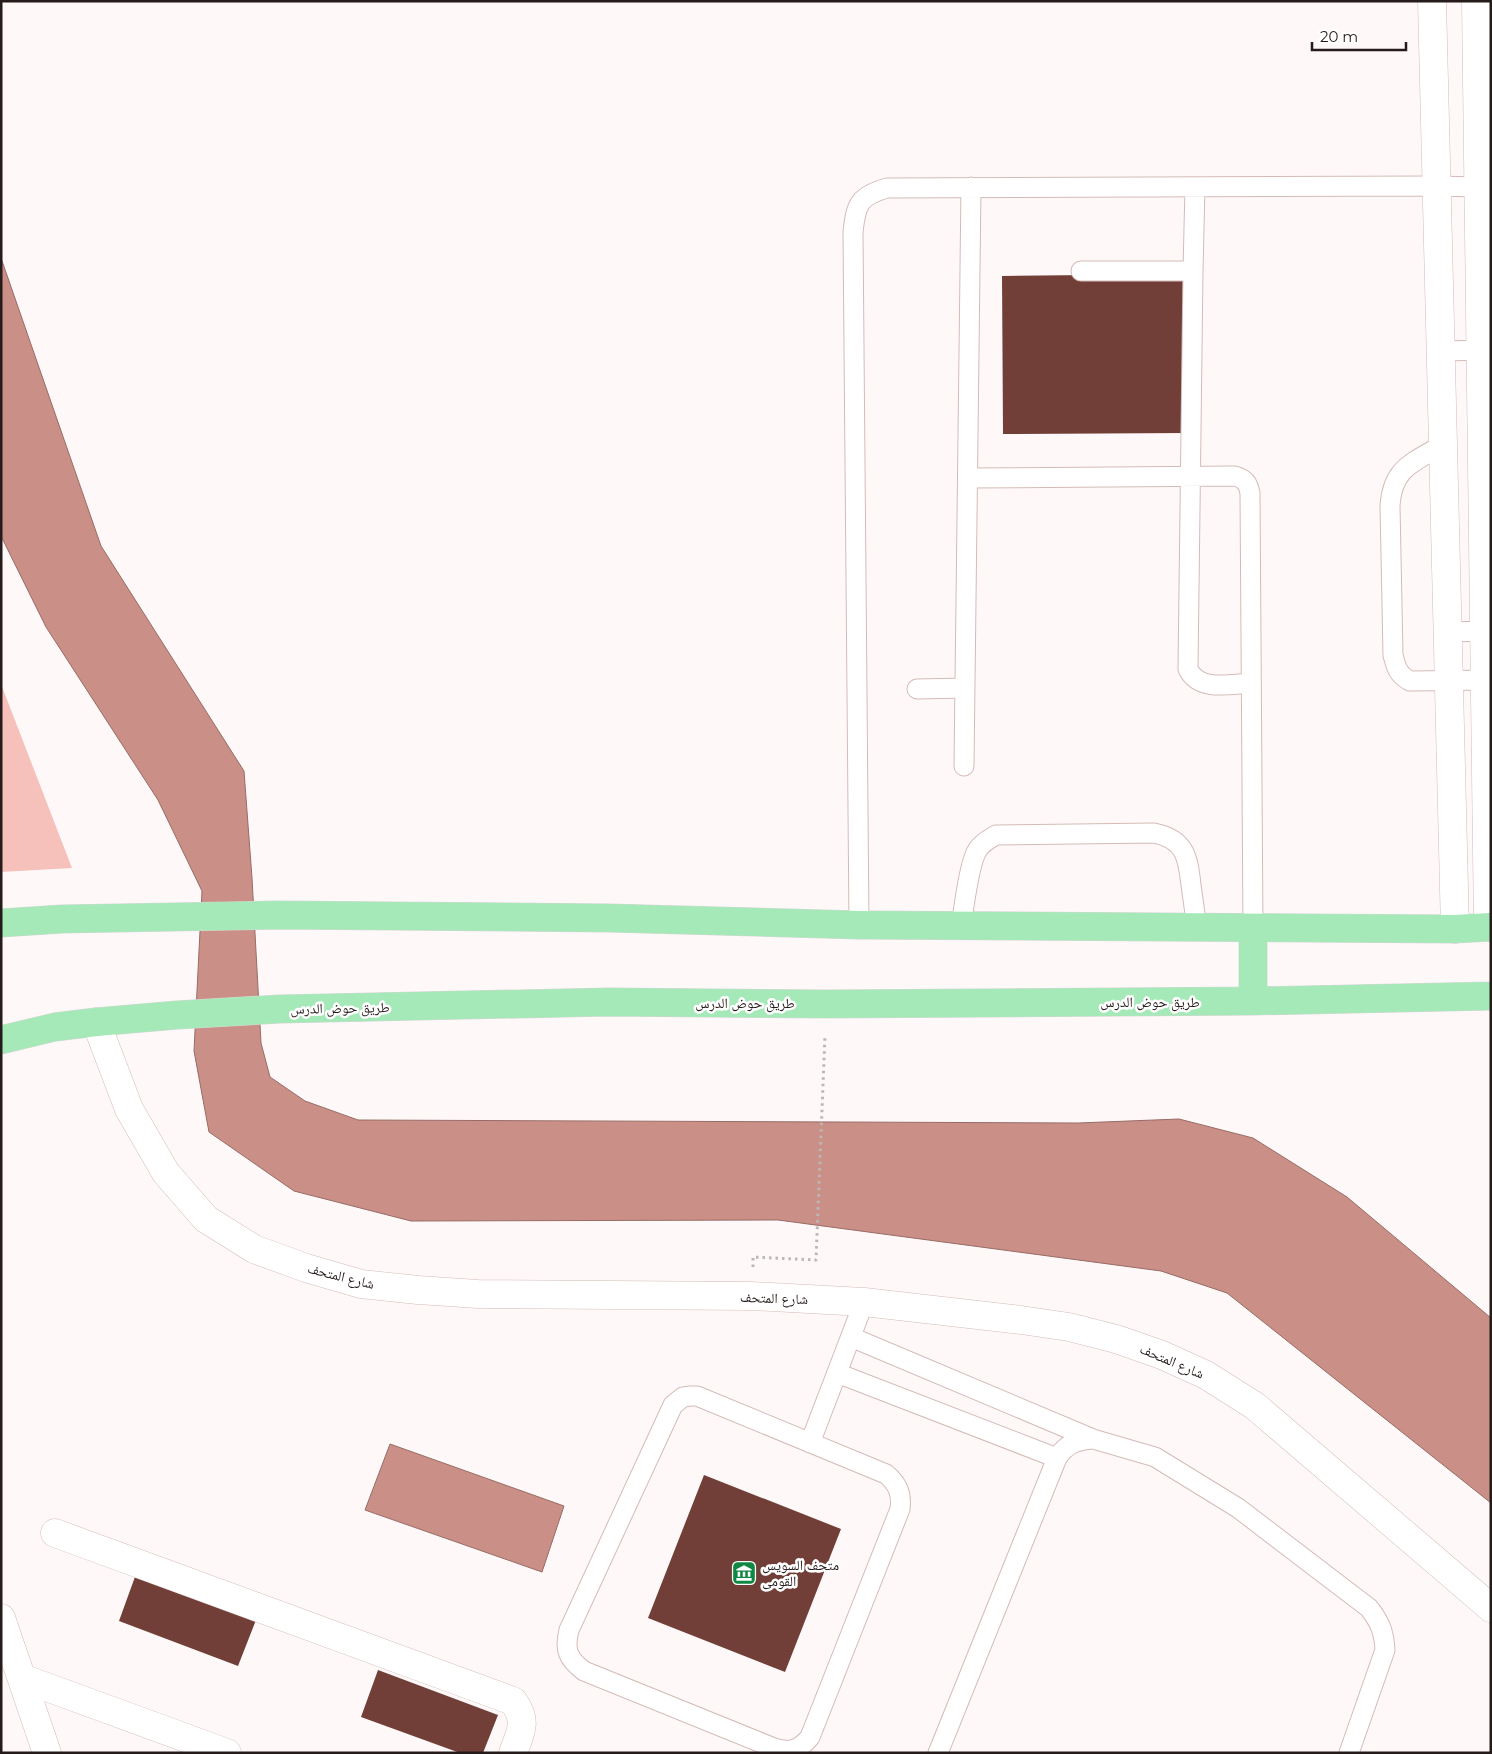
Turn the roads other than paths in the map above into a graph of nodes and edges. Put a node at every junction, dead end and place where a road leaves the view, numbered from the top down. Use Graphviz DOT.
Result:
graph roads {
  1 [pos="1432,1"];
  2 [pos="1476,1"];
  3 [pos="1435,186"];
  4 [pos="972,187"];
  5 [pos="1195,187"];
  6 [pos="1485,189"];
  7 [pos="1081,271"];
  8 [pos="1193,271"];
  9 [pos="1440,350"];
  10 [pos="1486,350"];
  11 [pos="1442,445"];
  12 [pos="1190,476"];
  13 [pos="968,478"];
  14 [pos="1488,631"];
  15 [pos="1447,632"];
  16 [pos="1449,680"];
  17 [pos="1488,680"];
  18 [pos="1251,683"];
  19 [pos="965,688"];
  20 [pos="917,689"];
  21 [pos="964,766"];
  22 [pos="1,923"];
  23 [pos="859,925"];
  24 [pos="960,926"];
  25 [pos="1489,927"];
  26 [pos="1197,928"];
  27 [pos="1253,928"];
  28 [pos="1454,929"];
  29 [pos="1491,996"];
  30 [pos="1252,1001"];
  31 [pos="96,1022"];
  32 [pos="1,1040"];
  33 [pos="864,1302"];
  34 [pos="851,1338"];
  35 [pos="837,1373"];
  36 [pos="1093,1439"];
  37 [pos="810,1443"];
  38 [pos="1057,1458"];
  39 [pos="55,1533"];
  40 [pos="1491,1608"];
  41 [pos="1,1618"];
  42 [pos="22,1678"];
  43 [pos="798,1751"];
  44 [pos="47,1753"];
  45 [pos="227,1753"];
  46 [pos="513,1753"];
  47 [pos="938,1753"];
  48 [pos="1349,1753"];
  1 -- 3 [label="street"];
  2 -- 6 [label="street"];
  3 -- 5 [label="lane"];
  3 -- 6 [label="lane"];
  3 -- 9 [label="street"];
  4 -- 5 [label="lane"];
  4 -- 13 [label="lane"];
  4 -- 23 [label="lane"];
  5 -- 8 [label="lane"];
  6 -- 10 [label="street"];
  7 -- 8 [label="lane"];
  8 -- 12 [label="lane"];
  9 -- 10 [label="lane"];
  9 -- 11 [label="street"];
  10 -- 14 [label="street"];
  11 -- 15 [label="street"];
  11 -- 16 [label="lane"];
  12 -- 13 [label="lane"];
  12 -- 18 [label="lane"];
  12 -- 18 [label="lane"];
  13 -- 19 [label="lane"];
  14 -- 15 [label="lane"];
  14 -- 17 [label="street"];
  15 -- 16 [label="street"];
  16 -- 17 [label="lane"];
  16 -- 28 [label="street"];
  17 -- 25 [label="street"];
  18 -- 27 [label="lane"];
  19 -- 20 [label="lane"];
  19 -- 21 [label="lane"];
  22 -- 23 [label="main road"];
  23 -- 24 [label="main road"];
  24 -- 26 [label="main road"];
  24 -- 26 [label="lane"];
  25 -- 28 [label="main road"];
  26 -- 27 [label="main road"];
  27 -- 28 [label="main road"];
  27 -- 30 [label="main road"];
  29 -- 30 [label="main road, طريق حوض الدرس"];
  30 -- 31 [label="main road, طريق حوض الدرس"];
  31 -- 32 [label="main road, طريق حوض الدرس"];
  31 -- 33 [label="street, شارع المتحف"];
  33 -- 34 [label="lane"];
  33 -- 40 [label="street, شارع المتحف"];
  34 -- 35 [label="lane"];
  34 -- 36 [label="lane"];
  35 -- 37 [label="lane"];
  35 -- 38 [label="lane"];
  36 -- 38 [label="lane"];
  36 -- 48 [label="lane"];
  37 -- 43 [label="lane"];
  37 -- 43 [label="lane"];
  38 -- 47 [label="lane"];
  39 -- 46 [label="street"];
  41 -- 42 [label="street"];
  42 -- 44 [label="street"];
  42 -- 45 [label="street"];
}
